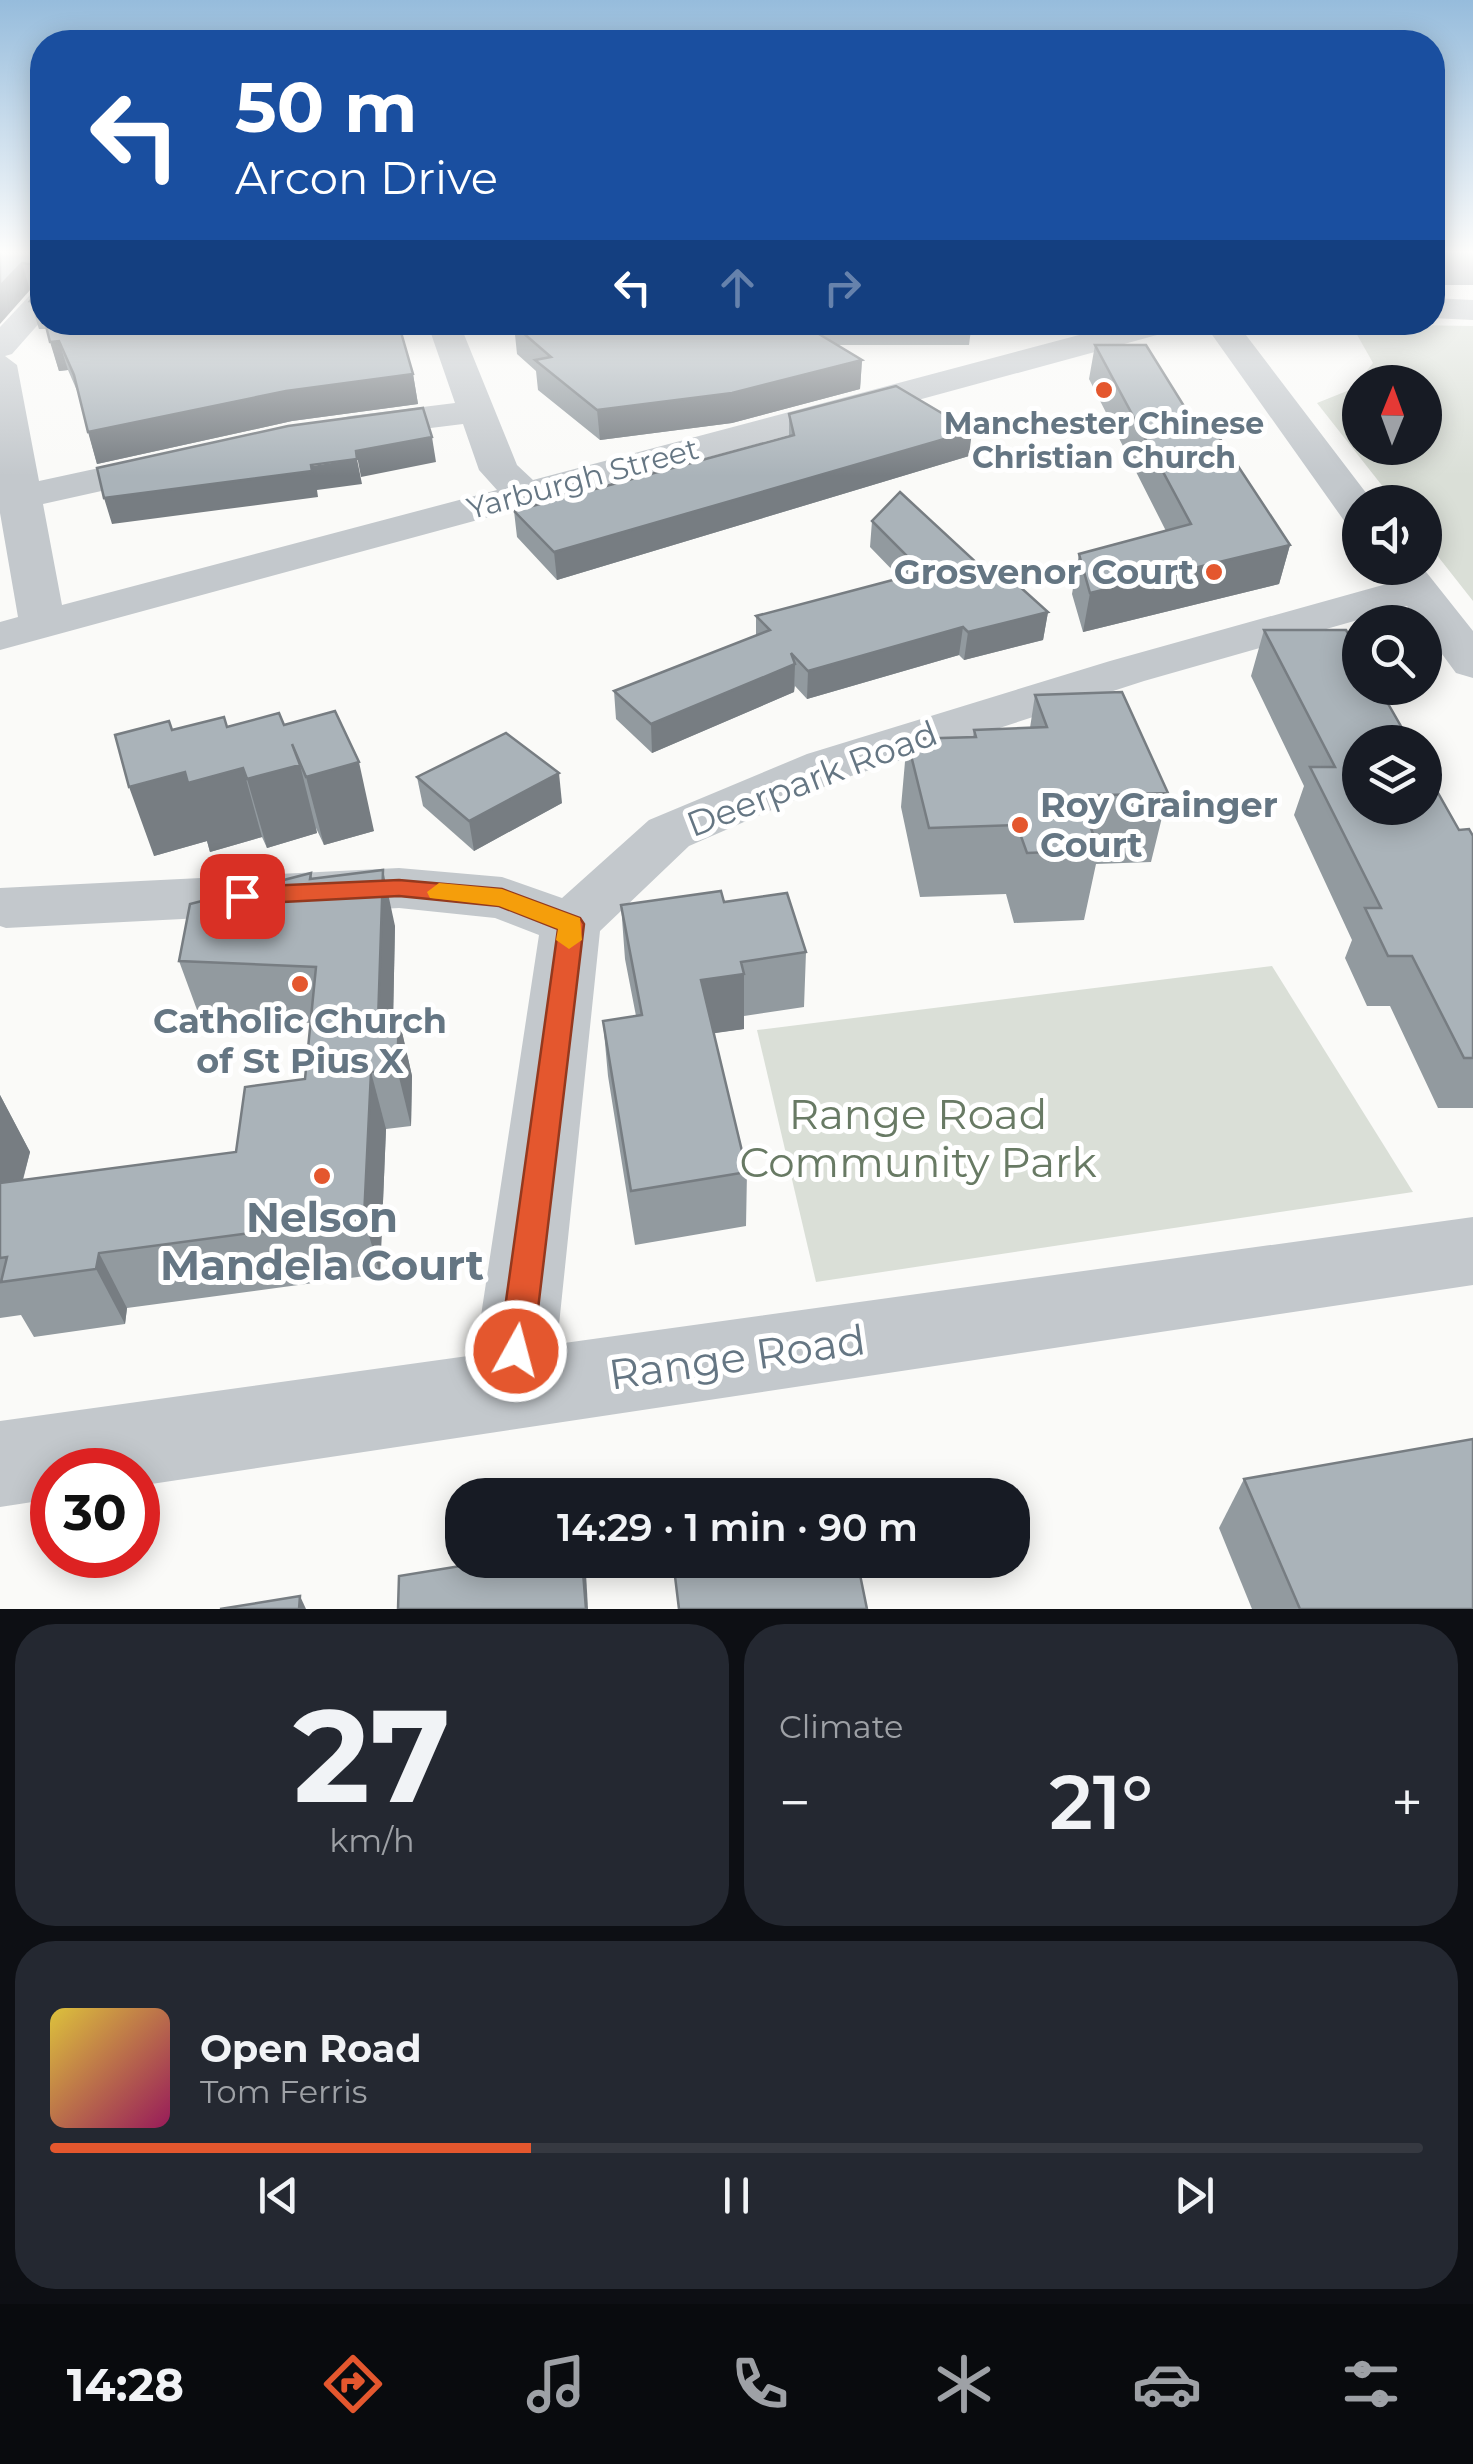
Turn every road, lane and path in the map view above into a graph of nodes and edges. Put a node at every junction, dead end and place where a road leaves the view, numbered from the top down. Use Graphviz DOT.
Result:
graph roads {
  1 [pos="19,326"];
  2 [pos="448,335"];
  3 [pos="1170,335"];
  4 [pos="1196,335"];
  5 [pos="1,367"];
  6 [pos="476,411"];
  7 [pos="309,434"];
  8 [pos="200,458"];
  9 [pos="1342,490"];
  10 [pos="525,494"];
  11 [pos="11,499"];
  12 [pos="1388,585"];
  13 [pos="1415,585"];
  14 [pos="42,625"];
  15 [pos="0,636"];
  16 [pos="1473,663"];
  17 [pos="6,907"];
  18 [pos="571,924"];
  19 [pos="1473,1251"];
  20 [pos="511,1390"];
  21 [pos="0,1464"];
  1 -- 5 [label="street"];
  2 -- 6 [label="street"];
  3 -- 10 [label="street, Yarburgh Street"];
  4 -- 9 [label="street"];
  5 -- 11 [label="street"];
  6 -- 7 [label="street"];
  6 -- 10 [label="street"];
  8 -- 11 [label="street"];
  10 -- 14 [label="street, Yarburgh Street"];
  11 -- 14 [label="street"];
  12 -- 18 [label="street, Deerpark Road"];
  13 -- 16 [label="street"];
  14 -- 15 [label="street, Yarburgh Street"];
  17 -- 18 [label="street"];
  18 -- 20 [label="street"];
  19 -- 20 [label="street, Range Road"];
  20 -- 21 [label="street, Range Road"];
}
